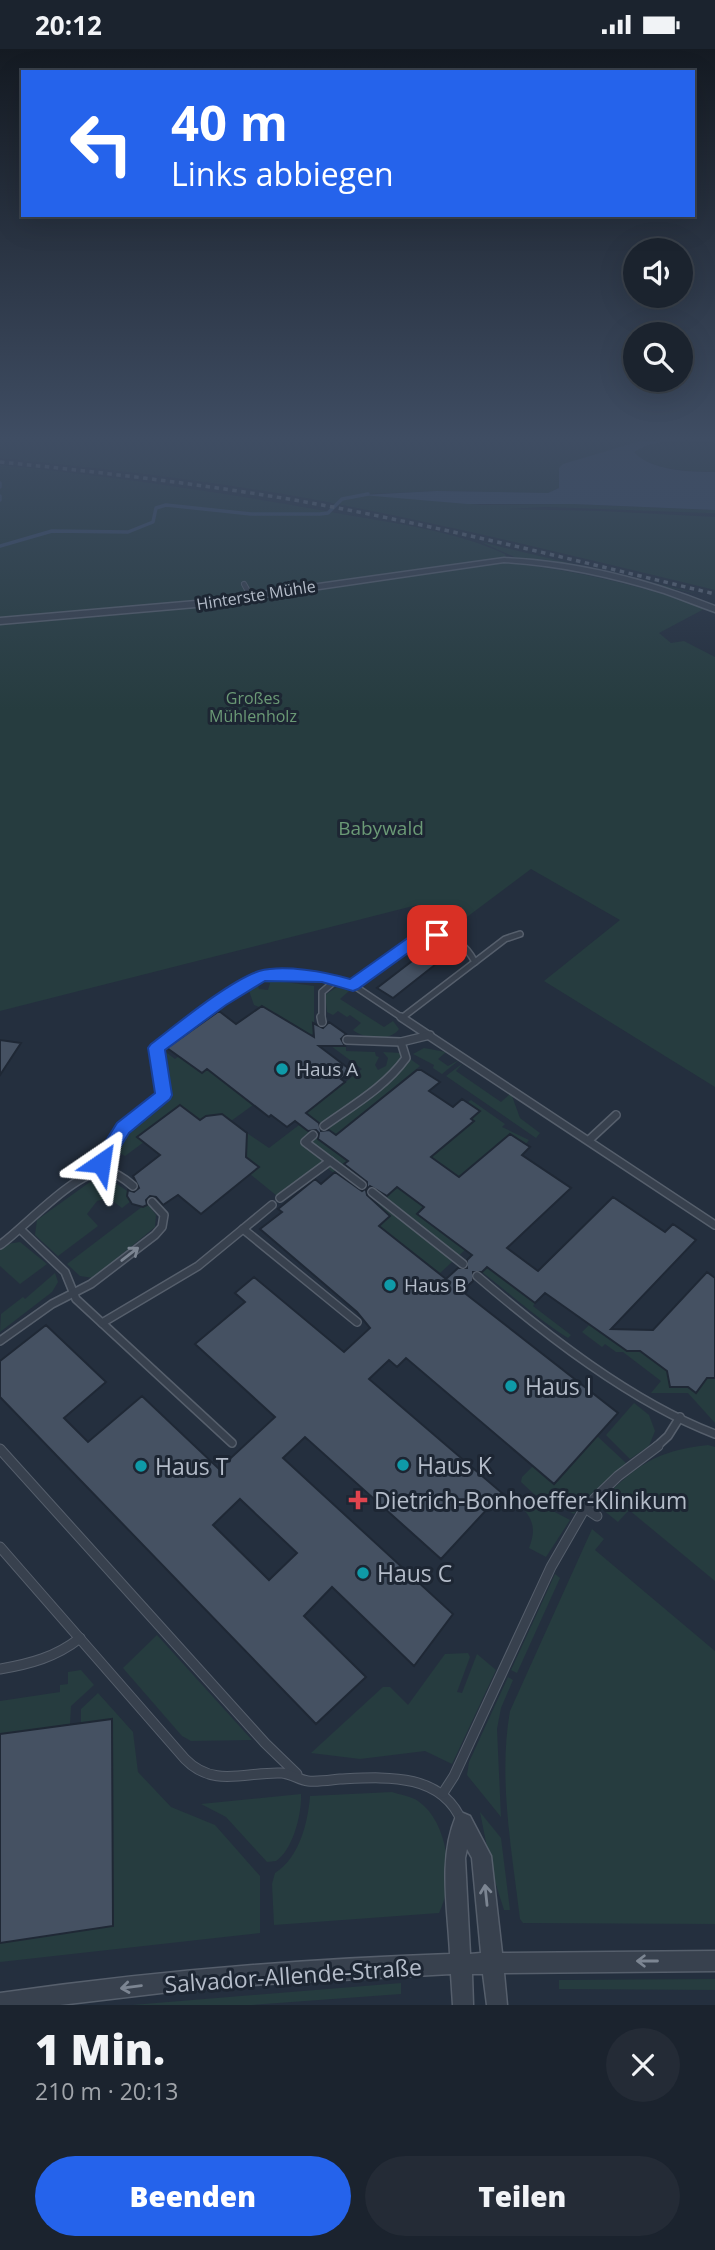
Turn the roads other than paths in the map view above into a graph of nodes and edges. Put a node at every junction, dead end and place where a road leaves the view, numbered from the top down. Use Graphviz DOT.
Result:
graph roads {
  1 [pos="244,584"];
  2 [pos="250,595"];
  3 [pos="715,609"];
  4 [pos="0,621"];
  5 [pos="520,934"];
  6 [pos="475,963"];
  7 [pos="338,979"];
  8 [pos="353,985"];
  9 [pos="402,1017"];
  10 [pos="322,1022"];
  11 [pos="430,1035"];
  12 [pos="347,1040"];
  13 [pos="401,1042"];
  14 [pos="616,1115"];
  15 [pos="324,1126"];
  16 [pos="313,1135"];
  17 [pos="589,1140"];
  18 [pos="330,1161"];
  19 [pos="98,1171"];
  20 [pos="362,1185"];
  21 [pos="133,1186"];
  22 [pos="372,1192"];
  23 [pos="280,1198"];
  24 [pos="152,1202"];
  25 [pos="272,1205"];
  26 [pos="715,1225"];
  27 [pos="243,1229"];
  28 [pos="21,1230"];
  29 [pos="0,1245"];
  30 [pos="463,1264"];
  31 [pos="478,1276"];
  32 [pos="74,1292"];
  33 [pos="357,1322"];
  34 [pos="102,1323"];
  35 [pos="0,1341"];
  36 [pos="680,1417"];
  37 [pos="715,1434"];
  38 [pos="232,1443"];
  39 [pos="0,1449"];
  40 [pos="585,1508"];
  41 [pos="597,1516"];
  42 [pos="0,1547"];
  43 [pos="80,1638"];
  44 [pos="0,1669"];
  45 [pos="297,1774"];
  46 [pos="443,1793"];
  47 [pos="463,1823"];
  48 [pos="715,1961"];
  49 [pos="492,1963"];
  50 [pos="461,1964"];
  51 [pos="0,2003"];
  52 [pos="463,2005"];
  53 [pos="496,2005"];
  1 -- 2 [label="lane"];
  2 -- 3 [label="street, Hinterste Mühle"];
  2 -- 4 [label="street, Hinterste Mühle"];
  5 -- 6 [label="lane"];
  6 -- 8 [label="lane"];
  6 -- 9 [label="lane"];
  7 -- 8 [label="lane"];
  7 -- 10 [label="lane"];
  7 -- 19 [label="lane"];
  8 -- 9 [label="lane"];
  9 -- 11 [label="lane"];
  11 -- 13 [label="lane"];
  11 -- 17 [label="lane"];
  12 -- 13 [label="lane"];
  13 -- 15 [label="lane"];
  14 -- 17 [label="lane"];
  16 -- 18 [label="lane"];
  17 -- 26 [label="lane"];
  18 -- 20 [label="lane"];
  18 -- 23 [label="lane"];
  19 -- 21 [label="lane"];
  19 -- 28 [label="lane"];
  22 -- 30 [label="lane"];
  32 -- 24 [label="lane, one-way"];
  25 -- 27 [label="lane"];
  27 -- 33 [label="lane"];
  27 -- 34 [label="lane"];
  28 -- 29 [label="lane"];
  28 -- 32 [label="lane"];
  31 -- 36 [label="lane"];
  32 -- 34 [label="lane"];
  32 -- 35 [label="lane"];
  34 -- 38 [label="lane"];
  36 -- 37 [label="lane"];
  36 -- 40 [label="lane"];
  39 -- 45 [label="lane"];
  40 -- 41 [label="lane"];
  40 -- 46 [label="lane"];
  42 -- 43 [label="lane"];
  43 -- 44 [label="lane"];
  43 -- 45 [label="lane"];
  45 -- 46 [label="lane"];
  46 -- 47 [label="lane"];
  49 -- 47 [label="street, one-way"];
  47 -- 50 [label="street"];
  48 -- 49 [label="street, Salvador-Allende-Straße, one-way"];
  49 -- 50 [label="street, Salvador-Allende-Straße"];
  49 -- 53 [label="street"];
  50 -- 51 [label="street, Salvador-Allende-Straße, one-way"];
  50 -- 52 [label="street"];
}
